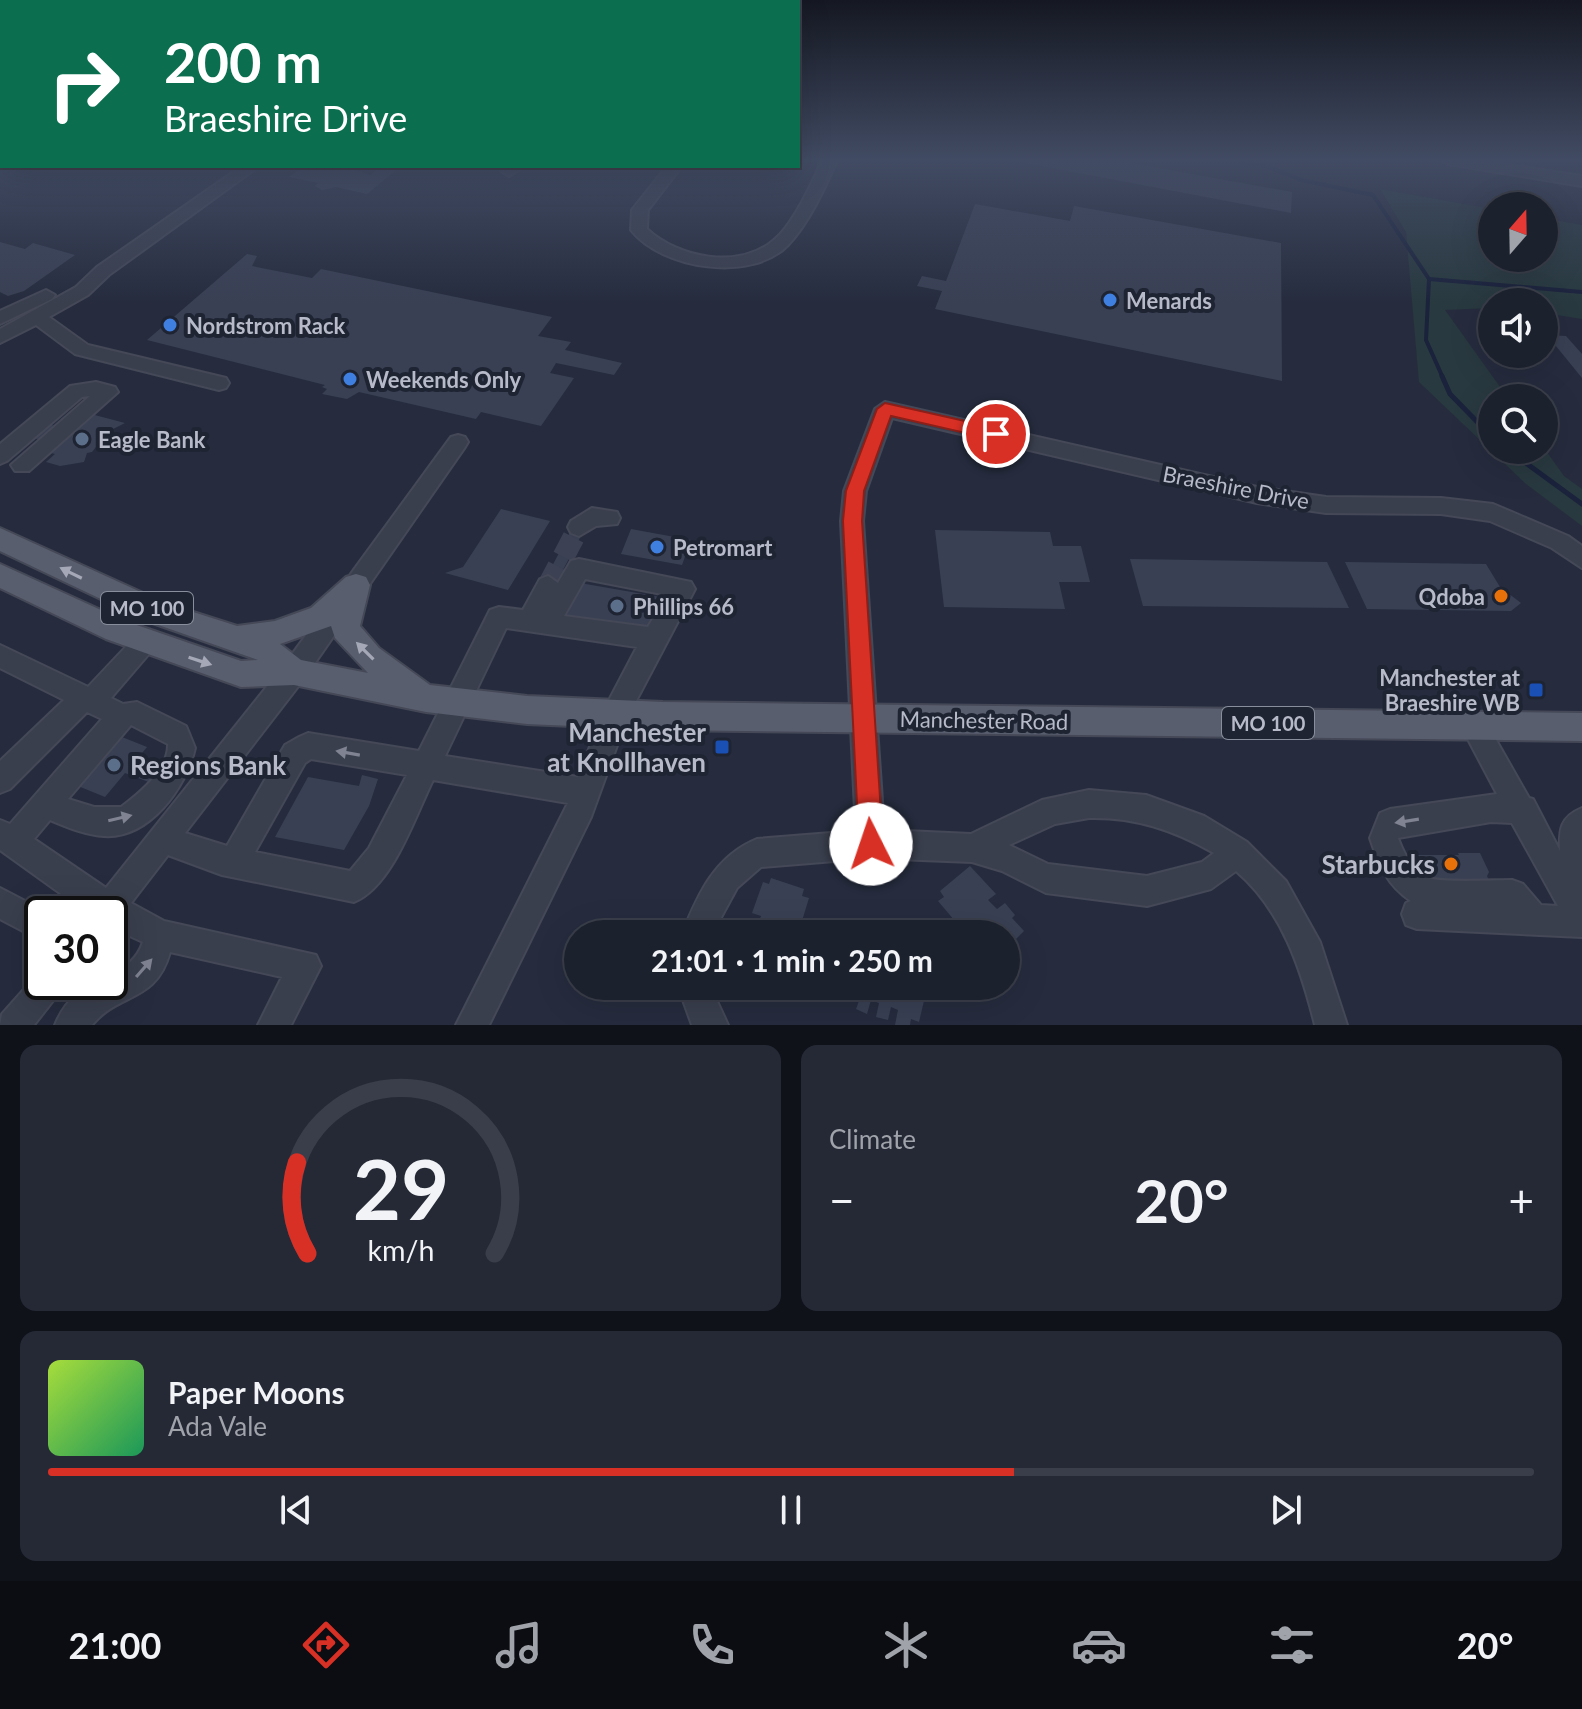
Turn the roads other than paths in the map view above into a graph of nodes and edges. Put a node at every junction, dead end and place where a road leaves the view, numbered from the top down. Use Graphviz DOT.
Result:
graph roads {
  1 [pos="193,208"];
  2 [pos="642,208"];
  3 [pos="802,208"];
  4 [pos="103,271"];
  5 [pos="36,316"];
  6 [pos="0,318"];
  7 [pos="0,337"];
  8 [pos="219,383"];
  9 [pos="99,390"];
  10 [pos="458,442"];
  11 [pos="13,460"];
  12 [pos="609,518"];
  13 [pos="579,527"];
  14 [pos="0,539"];
  15 [pos="1582,559"];
  16 [pos="0,575"];
  17 [pos="356,585"];
  18 [pos="548,586"];
  19 [pos="538,623"];
  20 [pos="236,638"];
  21 [pos="654,639"];
  22 [pos="147,642"];
  23 [pos="0,656"];
  24 [pos="294,672"];
  25 [pos="426,698"];
  26 [pos="87,700"];
  27 [pos="460,703"];
  28 [pos="615,715"];
  29 [pos="122,716"];
  30 [pos="863,719"];
  31 [pos="1474,726"];
  32 [pos="1582,727"];
  33 [pos="425,767"];
  34 [pos="0,780"];
  35 [pos="586,792"];
  36 [pos="45,804"];
  37 [pos="1523,809"];
  38 [pos="1582,822"];
  39 [pos="6,838"];
  40 [pos="162,839"];
  41 [pos="871,844"];
  42 [pos="972,848"];
  43 [pos="1237,852"];
  44 [pos="234,862"];
  45 [pos="1582,874"];
  46 [pos="85,896"];
  47 [pos="118,896"];
  48 [pos="0,903"];
  49 [pos="1417,914"];
  50 [pos="24,916"];
  51 [pos="1533,919"];
  52 [pos="703,920"];
  53 [pos="128,921"];
  54 [pos="1582,921"];
  55 [pos="160,935"];
  56 [pos="33,1000"];
  57 [pos="699,1000"];
  58 [pos="13,1025"];
  59 [pos="71,1025"];
  60 [pos="274,1025"];
  61 [pos="472,1025"];
  62 [pos="712,1025"];
  63 [pos="1331,1025"];
  1 -- 4 [label="street"];
  2 -- 3 [label="street"];
  4 -- 5 [label="street"];
  4 -- 6 [label="street"];
  5 -- 7 [label="street"];
  5 -- 8 [label="street"];
  9 -- 11 [label="street"];
  10 -- 17 [label="street"];
  12 -- 13 [label="street"];
  20 -- 14 [label="main road, Manchester Road / MO 100, one-way"];
  15 -- 30 [label="street, Braeshire Drive"];
  16 -- 22 [label="main road, Manchester Road / MO 100"];
  17 -- 20 [label="main road"];
  17 -- 24 [label="street"];
  25 -- 17 [label="main road, one-way"];
  18 -- 19 [label="street"];
  19 -- 21 [label="street"];
  19 -- 21 [label="street"];
  19 -- 27 [label="street"];
  20 -- 24 [label="main road, Manchester Road / MO 100"];
  21 -- 28 [label="street"];
  22 -- 24 [label="main road, Manchester Road / MO 100, one-way"];
  22 -- 26 [label="street"];
  23 -- 26 [label="street"];
  24 -- 25 [label="main road, Manchester Road / MO 100"];
  24 -- 40 [label="street"];
  25 -- 27 [label="main road, Manchester Road / MO 100"];
  26 -- 29 [label="street"];
  26 -- 34 [label="street"];
  27 -- 28 [label="main road, Manchester Road / MO 100"];
  27 -- 33 [label="street"];
  28 -- 30 [label="main road, Manchester Road / MO 100"];
  28 -- 35 [label="street"];
  29 -- 36 [label="street"];
  36 -- 29 [label="street, one-way"];
  30 -- 31 [label="main road, Manchester Road / MO 100"];
  30 -- 41 [label="street"];
  31 -- 32 [label="main road, Manchester Road / MO 100"];
  31 -- 37 [label="street"];
  33 -- 35 [label="street"];
  33 -- 44 [label="street, one-way"];
  33 -- 44 [label="street"];
  35 -- 61 [label="street"];
  36 -- 39 [label="street"];
  37 -- 51 [label="street, one-way"];
  37 -- 54 [label="street"];
  38 -- 45 [label="street"];
  39 -- 46 [label="street"];
  40 -- 44 [label="street"];
  40 -- 47 [label="street"];
  41 -- 42 [label="street"];
  41 -- 52 [label="street"];
  42 -- 43 [label="street"];
  42 -- 43 [label="street"];
  43 -- 63 [label="street"];
  48 -- 50 [label="street"];
  49 -- 51 [label="street"];
  51 -- 54 [label="street"];
  53 -- 55 [label="street"];
  59 -- 55 [label="street, one-way"];
  55 -- 60 [label="street"];
  56 -- 58 [label="street"];
  57 -- 62 [label="street"];
}
